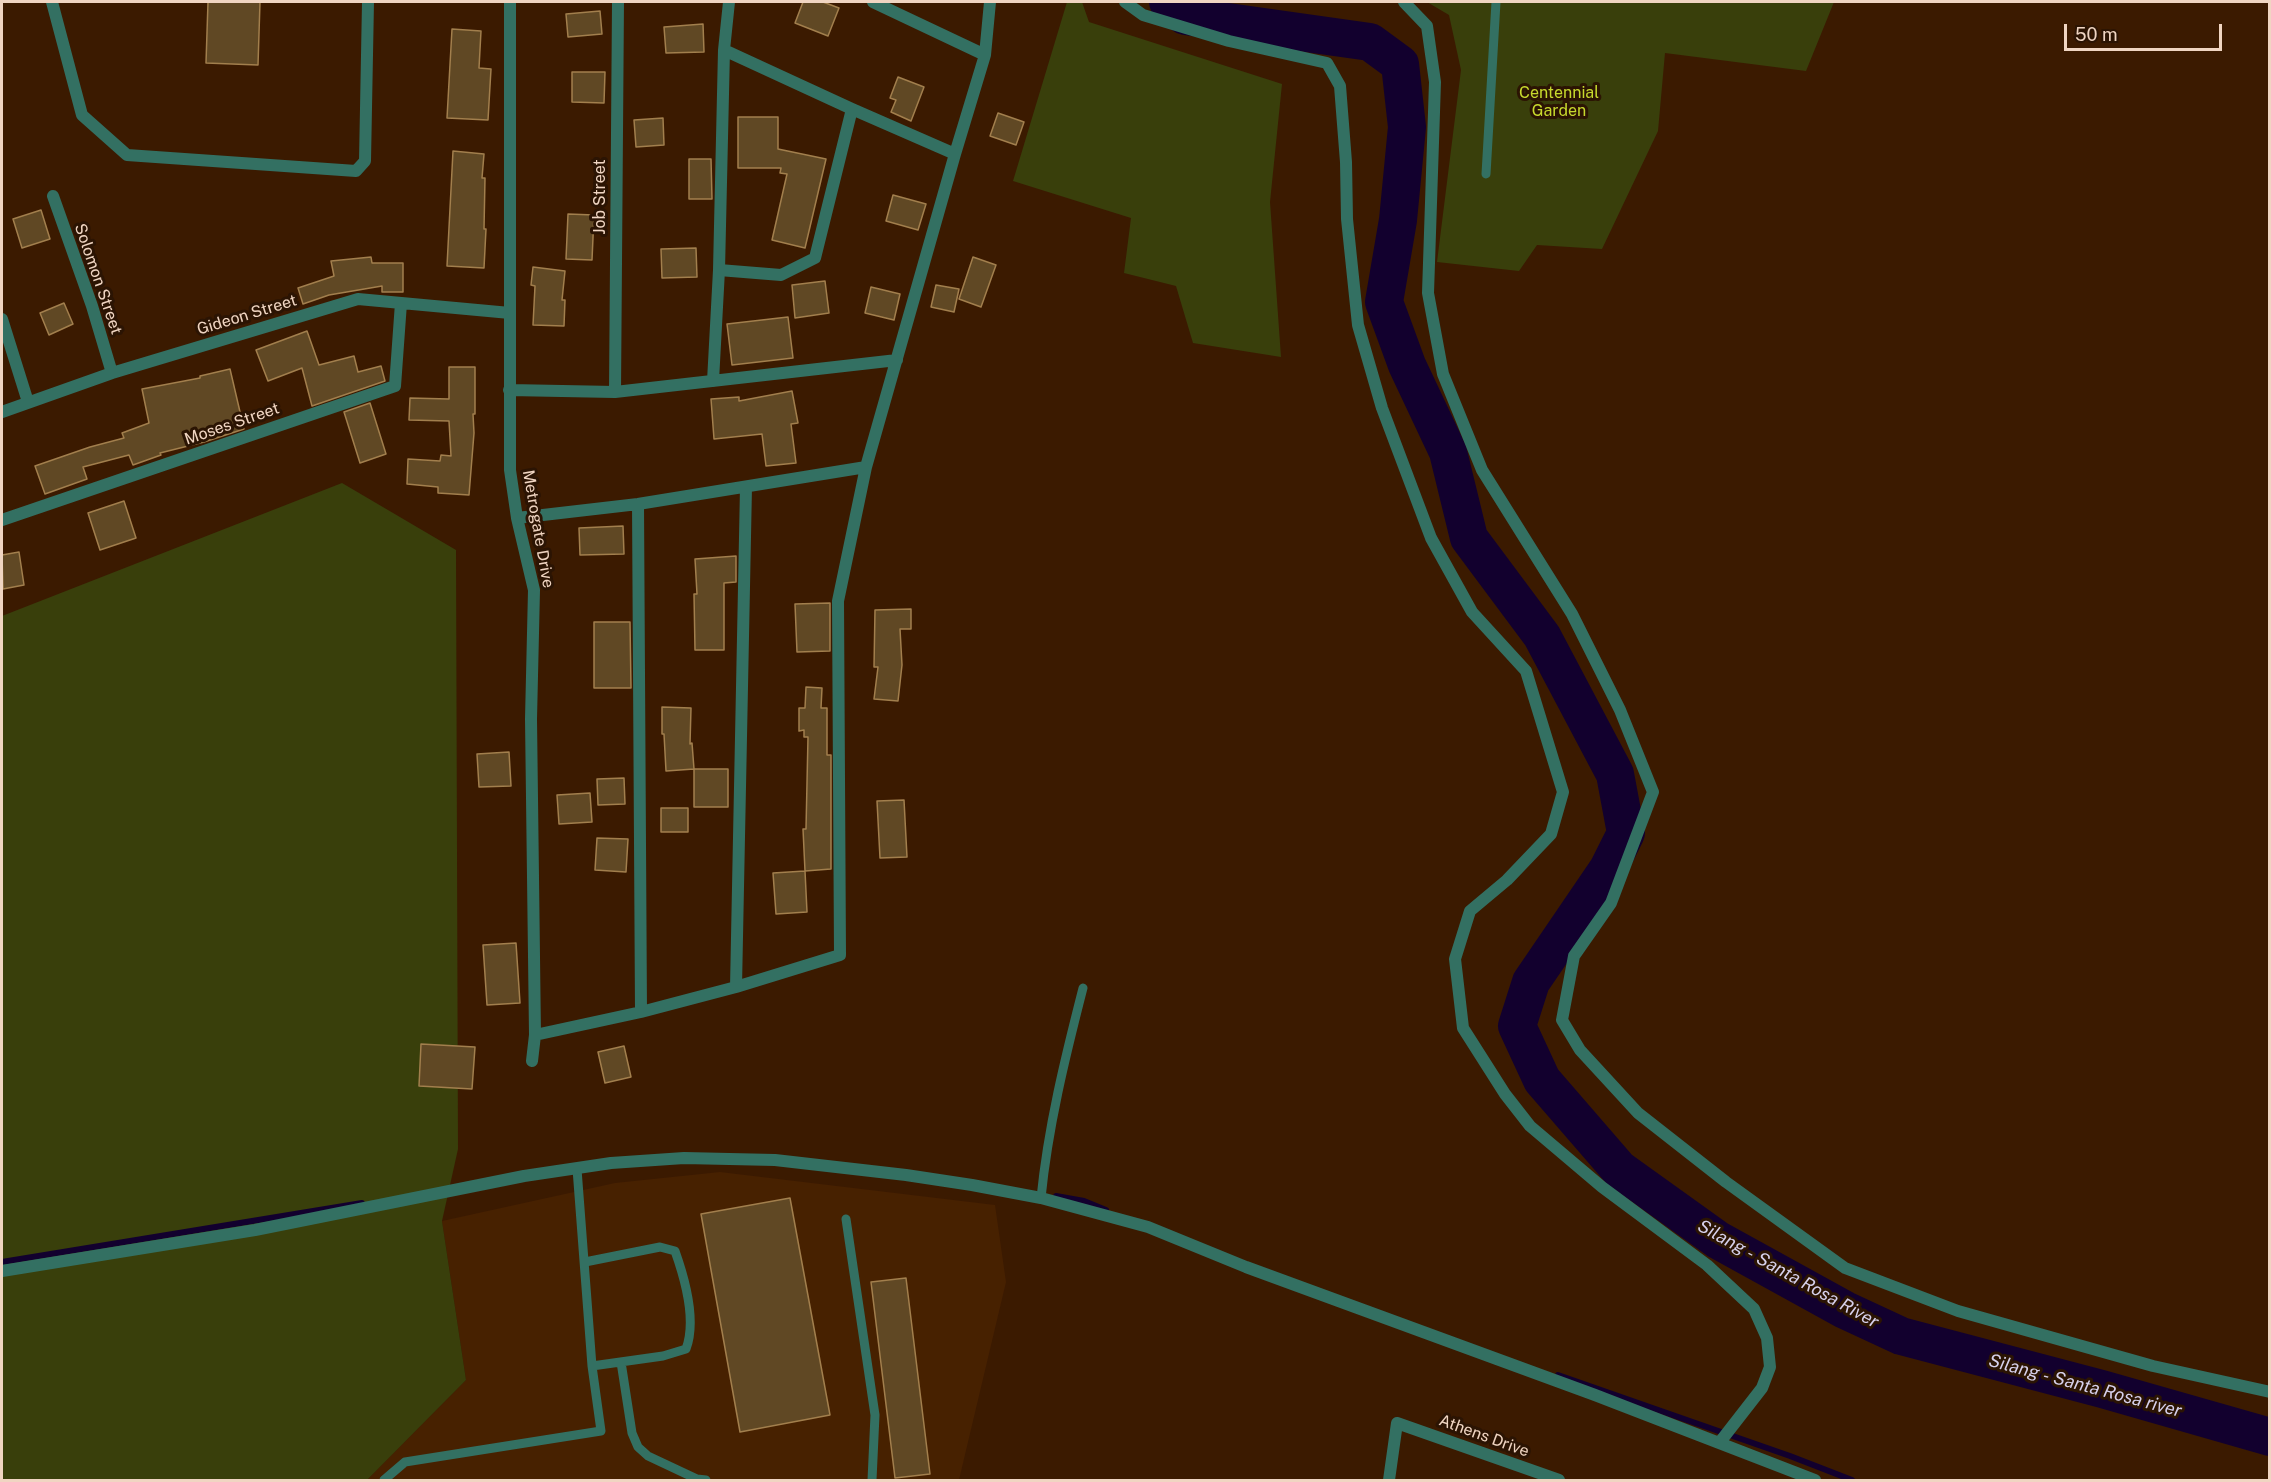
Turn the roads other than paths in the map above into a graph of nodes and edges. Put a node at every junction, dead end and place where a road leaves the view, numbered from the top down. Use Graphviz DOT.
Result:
graph roads {
  1 [pos="52,2"];
  2 [pos="368,2"];
  3 [pos="510,2"];
  4 [pos="618,2"];
  5 [pos="729,2"];
  6 [pos="873,2"];
  7 [pos="990,2"];
  8 [pos="1125,2"];
  9 [pos="1404,2"];
  10 [pos="1496,2"];
  11 [pos="724,50"];
  12 [pos="985,55"];
  13 [pos="852,109"];
  14 [pos="955,154"];
  15 [pos="1486,174"];
  16 [pos="52,196"];
  17 [pos="719,270"];
  18 [pos="401,303"];
  19 [pos="510,313"];
  20 [pos="2,319"];
  21 [pos="897,360"];
  22 [pos="112,373"];
  23 [pos="713,381"];
  24 [pos="509,390"];
  25 [pos="615,392"];
  26 [pos="28,402"];
  27 [pos="2,412"];
  28 [pos="866,467"];
  29 [pos="746,487"];
  30 [pos="638,504"];
  31 [pos="517,518"];
  32 [pos="2,520"];
  33 [pos="736,987"];
  34 [pos="1083,988"];
  35 [pos="641,1012"];
  36 [pos="535,1035"];
  37 [pos="532,1061"];
  38 [pos="576,1168"];
  39 [pos="1041,1198"];
  40 [pos="846,1219"];
  41 [pos="585,1262"];
  42 [pos="2,1270"];
  43 [pos="621,1362"];
  44 [pos="592,1365"];
  45 [pos="2270,1392"];
  46 [pos="1720,1442"];
  47 [pos="384,1480"];
  48 [pos="706,1480"];
  49 [pos="872,1480"];
  50 [pos="1389,1480"];
  51 [pos="1559,1480"];
  52 [pos="1815,1480"];
  1 -- 2 [label="street"];
  3 -- 19 [label="street, Metrogate Drive"];
  4 -- 25 [label="street, Job Street"];
  5 -- 11 [label="street"];
  6 -- 12 [label="street"];
  7 -- 12 [label="street"];
  8 -- 46 [label="street"];
  9 -- 45 [label="street"];
  10 -- 15 [label="lane"];
  11 -- 13 [label="street"];
  11 -- 17 [label="street"];
  12 -- 14 [label="street"];
  13 -- 14 [label="street"];
  13 -- 17 [label="street"];
  14 -- 21 [label="street"];
  16 -- 22 [label="street, Solomon Street"];
  17 -- 23 [label="street"];
  18 -- 19 [label="street, Gideon Street"];
  18 -- 22 [label="street, Gideon Street"];
  18 -- 32 [label="street, Moses Street"];
  19 -- 24 [label="street, Metrogate Drive"];
  20 -- 26 [label="street"];
  21 -- 23 [label="street"];
  21 -- 28 [label="street"];
  22 -- 26 [label="street, Gideon Street"];
  23 -- 25 [label="street"];
  24 -- 25 [label="street"];
  24 -- 31 [label="street, Metrogate Drive"];
  26 -- 27 [label="street, Gideon Street"];
  28 -- 29 [label="street"];
  28 -- 33 [label="street"];
  29 -- 30 [label="street"];
  29 -- 33 [label="street"];
  30 -- 31 [label="street"];
  30 -- 35 [label="street"];
  31 -- 36 [label="street, Metrogate Drive"];
  33 -- 35 [label="street"];
  34 -- 39 [label="lane"];
  35 -- 36 [label="street"];
  36 -- 37 [label="street, Metrogate Drive"];
  38 -- 39 [label="street"];
  38 -- 41 [label="lane"];
  38 -- 42 [label="street"];
  39 -- 46 [label="street"];
  40 -- 49 [label="lane"];
  41 -- 43 [label="lane"];
  41 -- 44 [label="lane"];
  43 -- 44 [label="lane"];
  43 -- 48 [label="lane"];
  44 -- 47 [label="lane"];
  46 -- 52 [label="street"];
  50 -- 51 [label="street, Athens Drive"];
}
